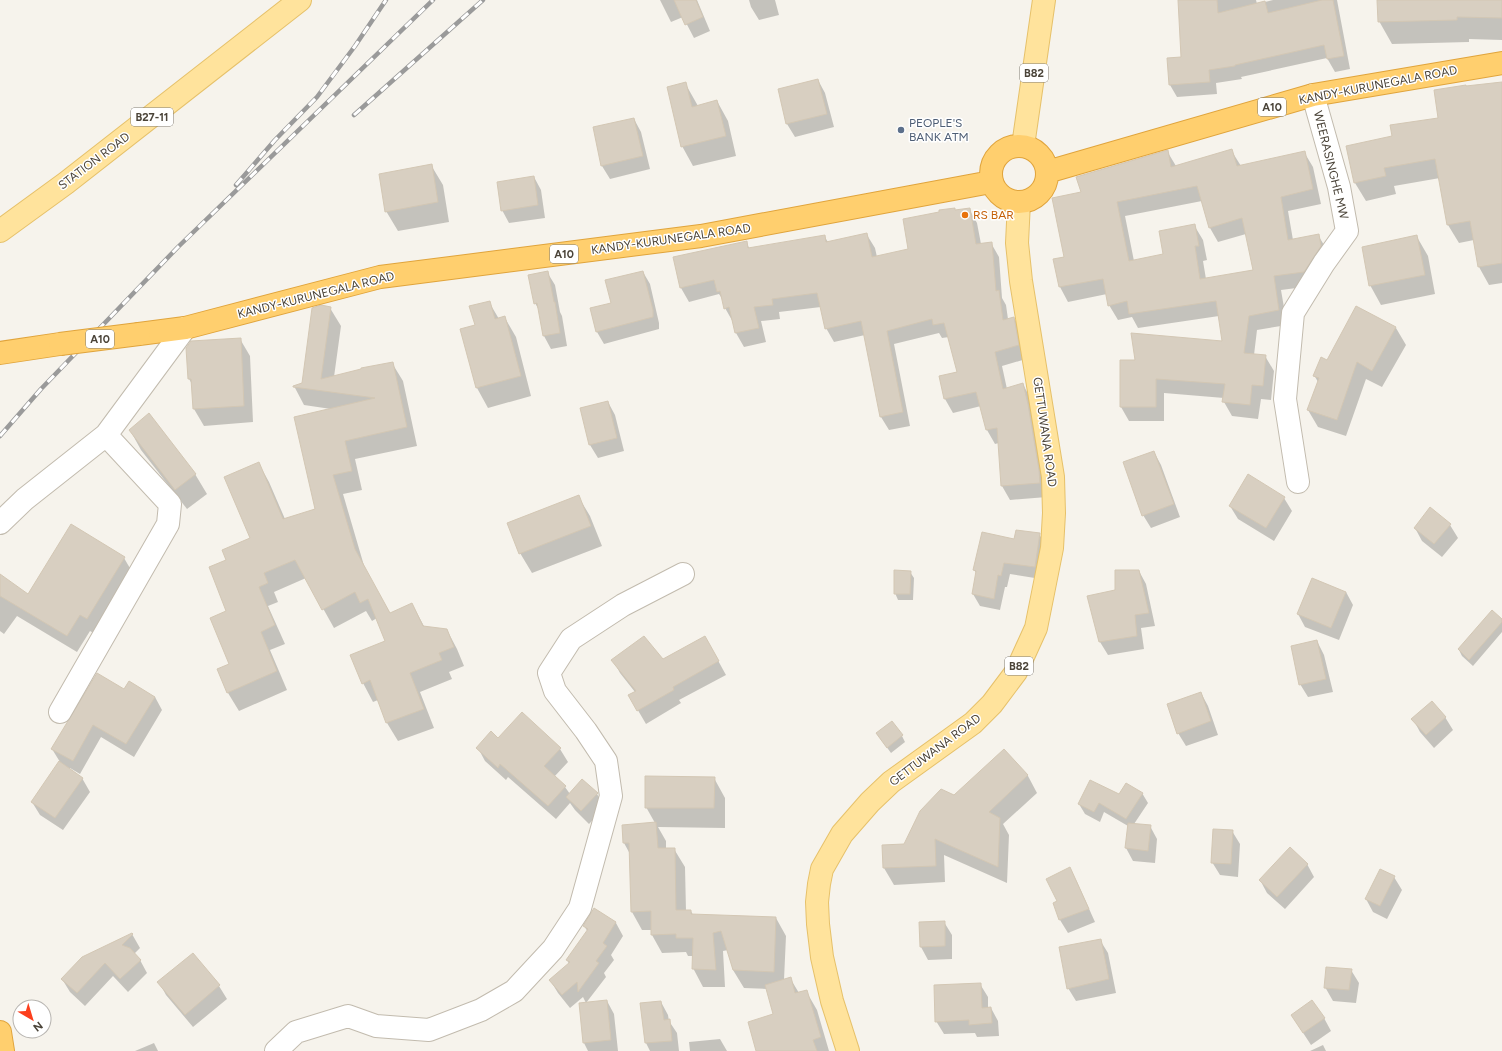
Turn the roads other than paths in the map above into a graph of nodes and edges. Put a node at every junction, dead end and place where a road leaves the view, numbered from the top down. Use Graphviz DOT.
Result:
graph roads {
  1 [pos="300,0"];
  2 [pos="1044,0"];
  3 [pos="1502,63"];
  4 [pos="1313,95"];
  5 [pos="1023,146"];
  6 [pos="1047,172"];
  7 [pos="992,182"];
  8 [pos="1019,202"];
  9 [pos="0,231"];
  10 [pos="185,328"];
  11 [pos="0,353"];
  12 [pos="106,435"];
  13 [pos="1298,482"];
  14 [pos="0,522"];
  15 [pos="683,574"];
  16 [pos="60,712"];
  17 [pos="0,1032"];
  18 [pos="3,1051"];
  19 [pos="276,1051"];
  20 [pos="848,1051"];
  1 -- 9 [label="main road, STATION ROAD / B27-11"];
  2 -- 5 [label="main road, B82"];
  3 -- 4 [label="highway, KANDY-KURUNEGALA ROAD / A10"];
  4 -- 6 [label="highway, KANDY-KURUNEGALA ROAD / A10"];
  4 -- 13 [label="street, WEERASINGHE MW"];
  5 -- 6 [label="highway"];
  5 -- 7 [label="highway"];
  6 -- 8 [label="highway"];
  7 -- 8 [label="highway"];
  7 -- 10 [label="highway, KANDY-KURUNEGALA ROAD / A10"];
  8 -- 20 [label="main road, GETTUWANA ROAD / B82"];
  10 -- 11 [label="highway, KANDY-KURUNEGALA ROAD / A10, bridge"];
  10 -- 12 [label="street"];
  12 -- 14 [label="street"];
  12 -- 16 [label="street"];
  15 -- 19 [label="street"];
  17 -- 18 [label="highway"];
}
